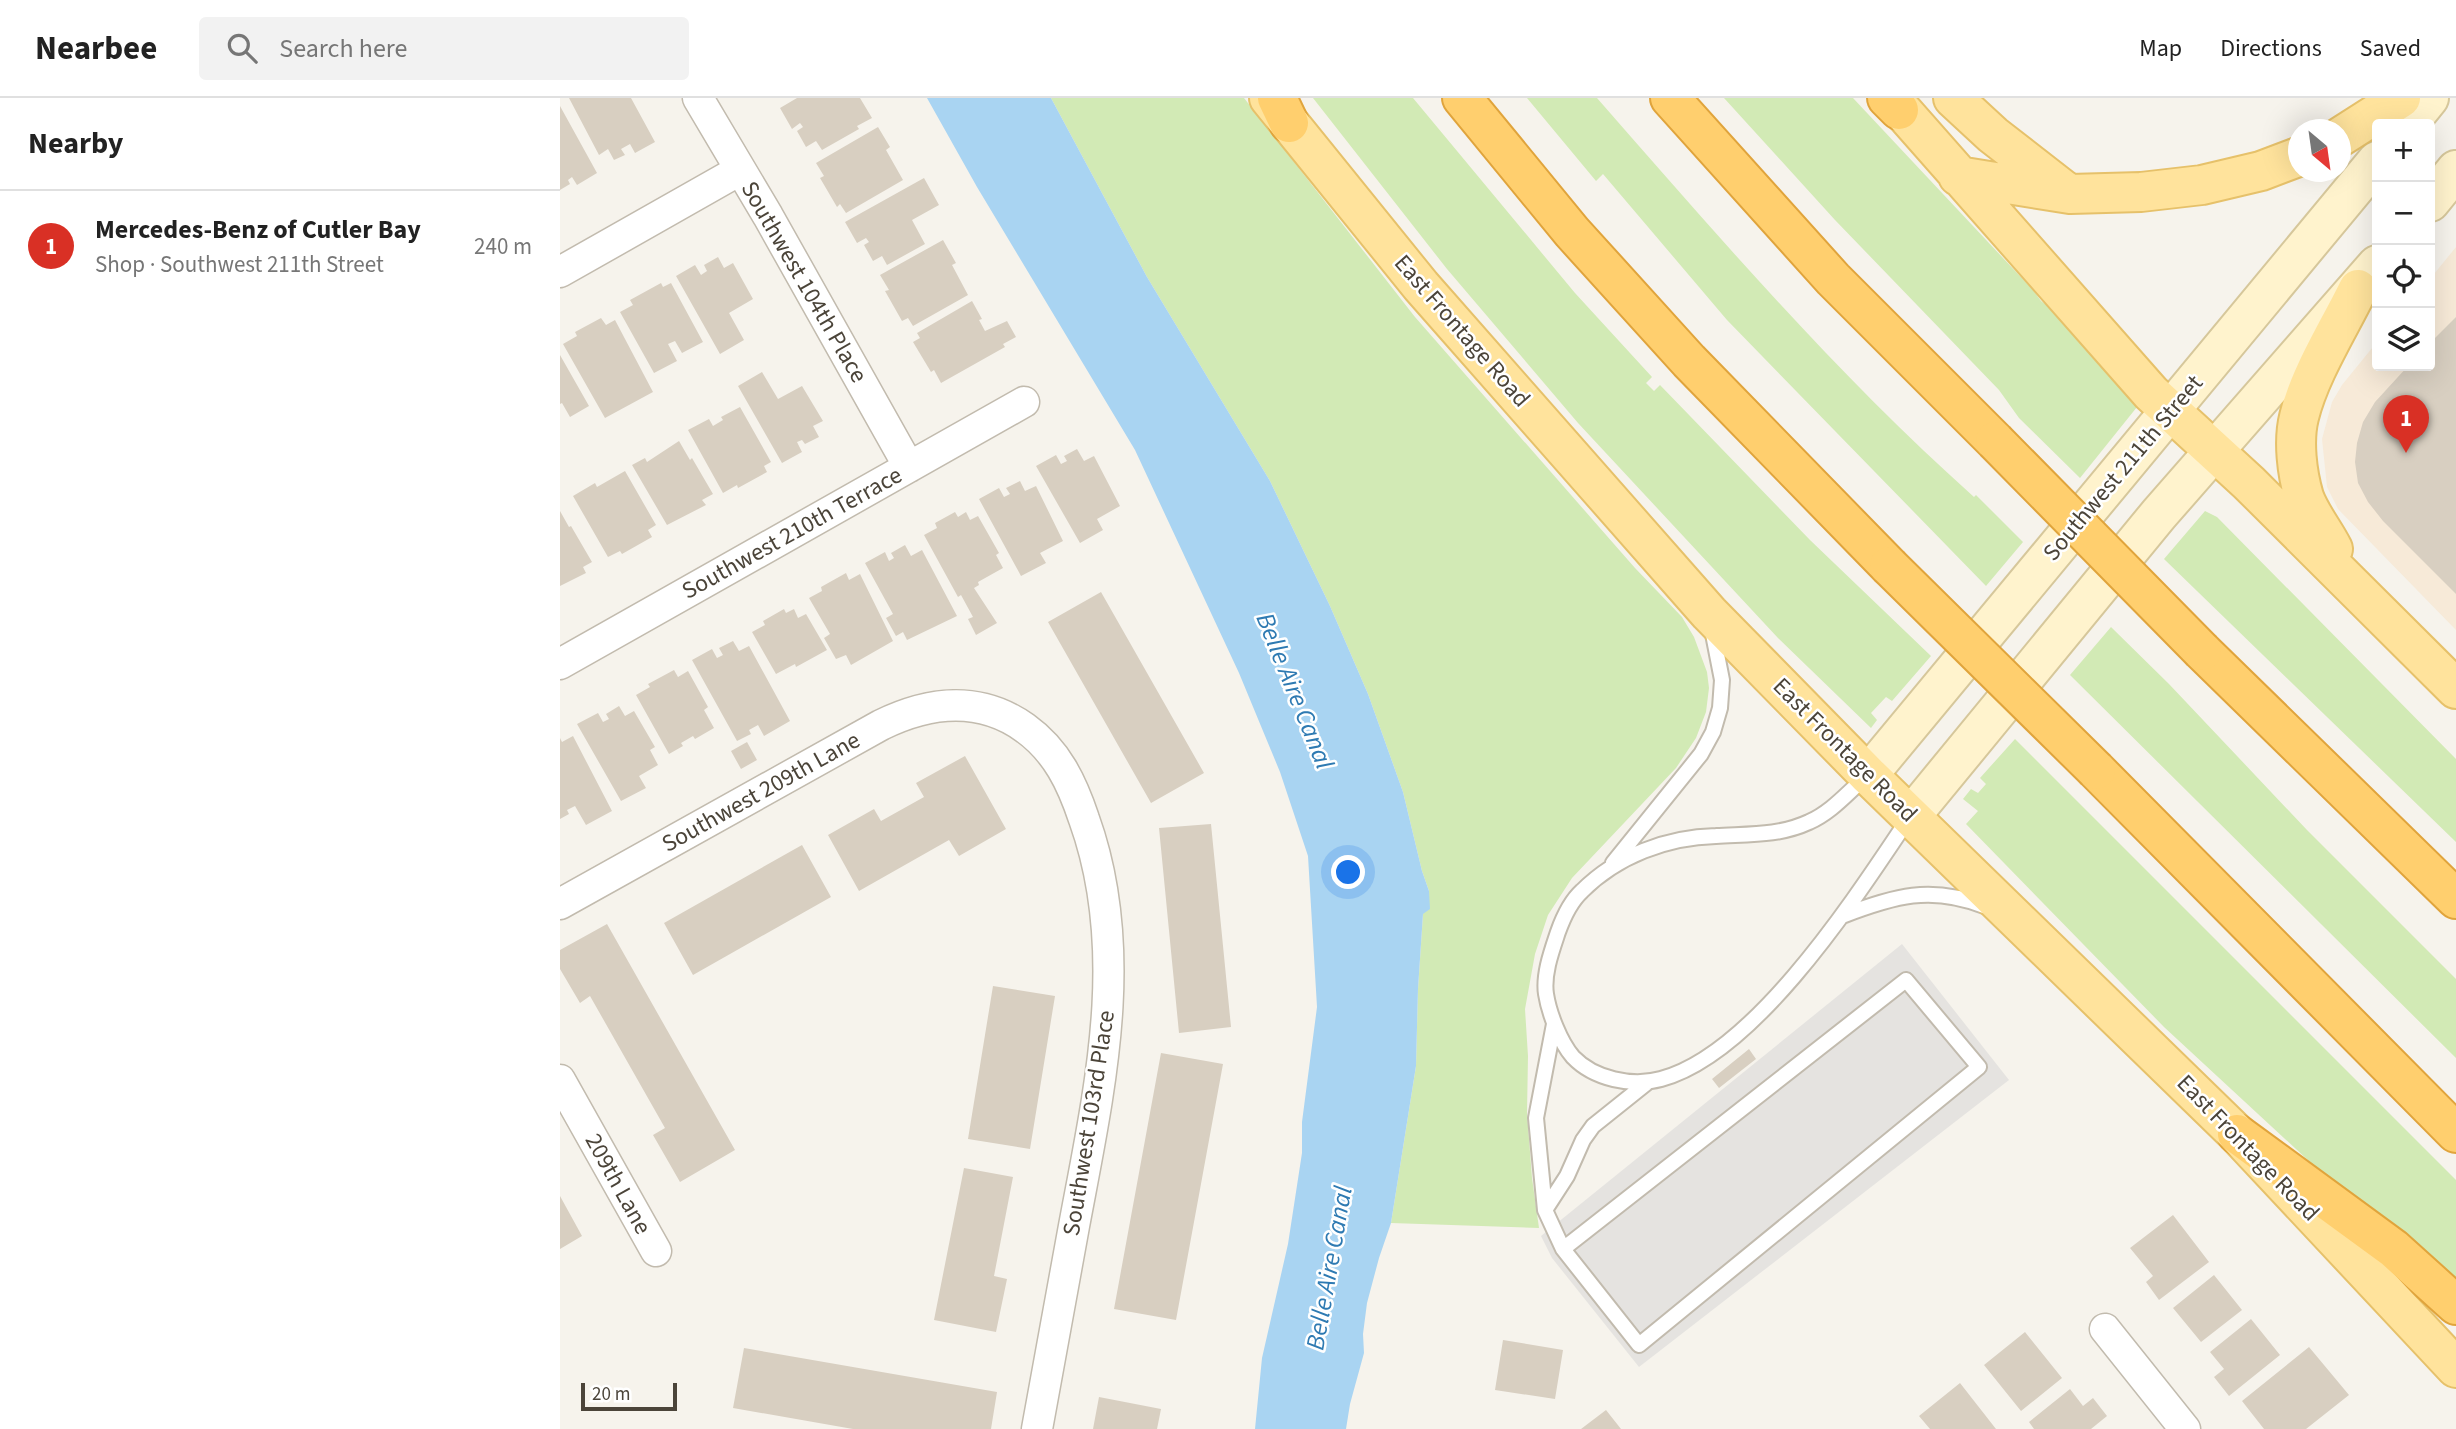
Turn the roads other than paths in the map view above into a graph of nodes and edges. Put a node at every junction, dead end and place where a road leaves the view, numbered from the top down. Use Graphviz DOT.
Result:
graph roads {
  1 [pos="698,98"];
  2 [pos="1462,98"];
  3 [pos="1670,98"];
  4 [pos="1954,98"];
  5 [pos="2401,98"];
  6 [pos="2429,98"];
  7 [pos="1892,102"];
  8 [pos="1278,107"];
  9 [pos="2412,119"];
  10 [pos="2351,131"];
  11 [pos="2288,161"];
  12 [pos="2372,167"];
  13 [pos="740,170"];
  14 [pos="2456,170"];
  15 [pos="1958,176"];
  16 [pos="2070,194"];
  17 [pos="2435,196"];
  18 [pos="560,272"];
  19 [pos="2367,277"];
  20 [pos="1024,402"];
  21 [pos="2169,410"];
  22 [pos="2213,451"];
  23 [pos="909,467"];
  24 [pos="2350,582"];
  25 [pos="1709,613"];
  26 [pos="560,664"];
  27 [pos="2456,689"];
  28 [pos="970,706"];
  29 [pos="1868,775"];
  30 [pos="1911,816"];
  31 [pos="1611,867"];
  32 [pos="2456,899"];
  33 [pos="560,904"];
  34 [pos="1841,916"];
  35 [pos="2017,920"];
  36 [pos="1554,1024"];
  37 [pos="560,1080"];
  38 [pos="1648,1082"];
  39 [pos="2456,1133"];
  40 [pos="2237,1134"];
  41 [pos="1545,1210"];
  42 [pos="1563,1249"];
  43 [pos="656,1251"];
  44 [pos="2456,1305"];
  45 [pos="2105,1329"];
  46 [pos="2456,1368"];
  47 [pos="1037,1429"];
  48 [pos="2185,1429"];
  1 -- 13 [label="street, Southwest 104th Place"];
  2 -- 39 [label="highway, bridge"];
  3 -- 32 [label="highway, bridge"];
  4 -- 16 [label="main road"];
  5 -- 10 [label="main road"];
  6 -- 9 [label="main road"];
  7 -- 15 [label="main road"];
  8 -- 25 [label="main road, East Frontage Road"];
  11 -- 16 [label="main road"];
  12 -- 21 [label="main road, Southwest 211th Street"];
  13 -- 18 [label="street"];
  13 -- 23 [label="street, Southwest 104th Place"];
  14 -- 17 [label="main road"];
  15 -- 16 [label="main road"];
  15 -- 21 [label="main road"];
  19 -- 22 [label="main road"];
  19 -- 24 [label="main road"];
  20 -- 23 [label="street, Southwest 210th Terrace"];
  21 -- 22 [label="main road"];
  21 -- 29 [label="main road, Southwest 211th Street"];
  22 -- 24 [label="main road"];
  22 -- 30 [label="main road"];
  23 -- 26 [label="street, Southwest 210th Terrace"];
  24 -- 27 [label="main road"];
  25 -- 29 [label="main road, East Frontage Road"];
  25 -- 31 [label="lane"];
  28 -- 33 [label="street, Southwest 209th Lane"];
  28 -- 47 [label="street, Southwest 103rd Place"];
  29 -- 30 [label="main road, East Frontage Road"];
  29 -- 31 [label="lane"];
  30 -- 34 [label="lane"];
  30 -- 35 [label="main road, East Frontage Road"];
  31 -- 36 [label="lane"];
  34 -- 35 [label="lane"];
  34 -- 38 [label="lane"];
  35 -- 40 [label="main road, East Frontage Road"];
  36 -- 38 [label="lane"];
  36 -- 41 [label="lane"];
  37 -- 43 [label="street, 209th Lane"];
  38 -- 41 [label="lane"];
  40 -- 44 [label="highway"];
  40 -- 46 [label="main road, East Frontage Road"];
  41 -- 42 [label="lane"];
  42 -- 42 [label="lane"];
  45 -- 48 [label="street"];
}
